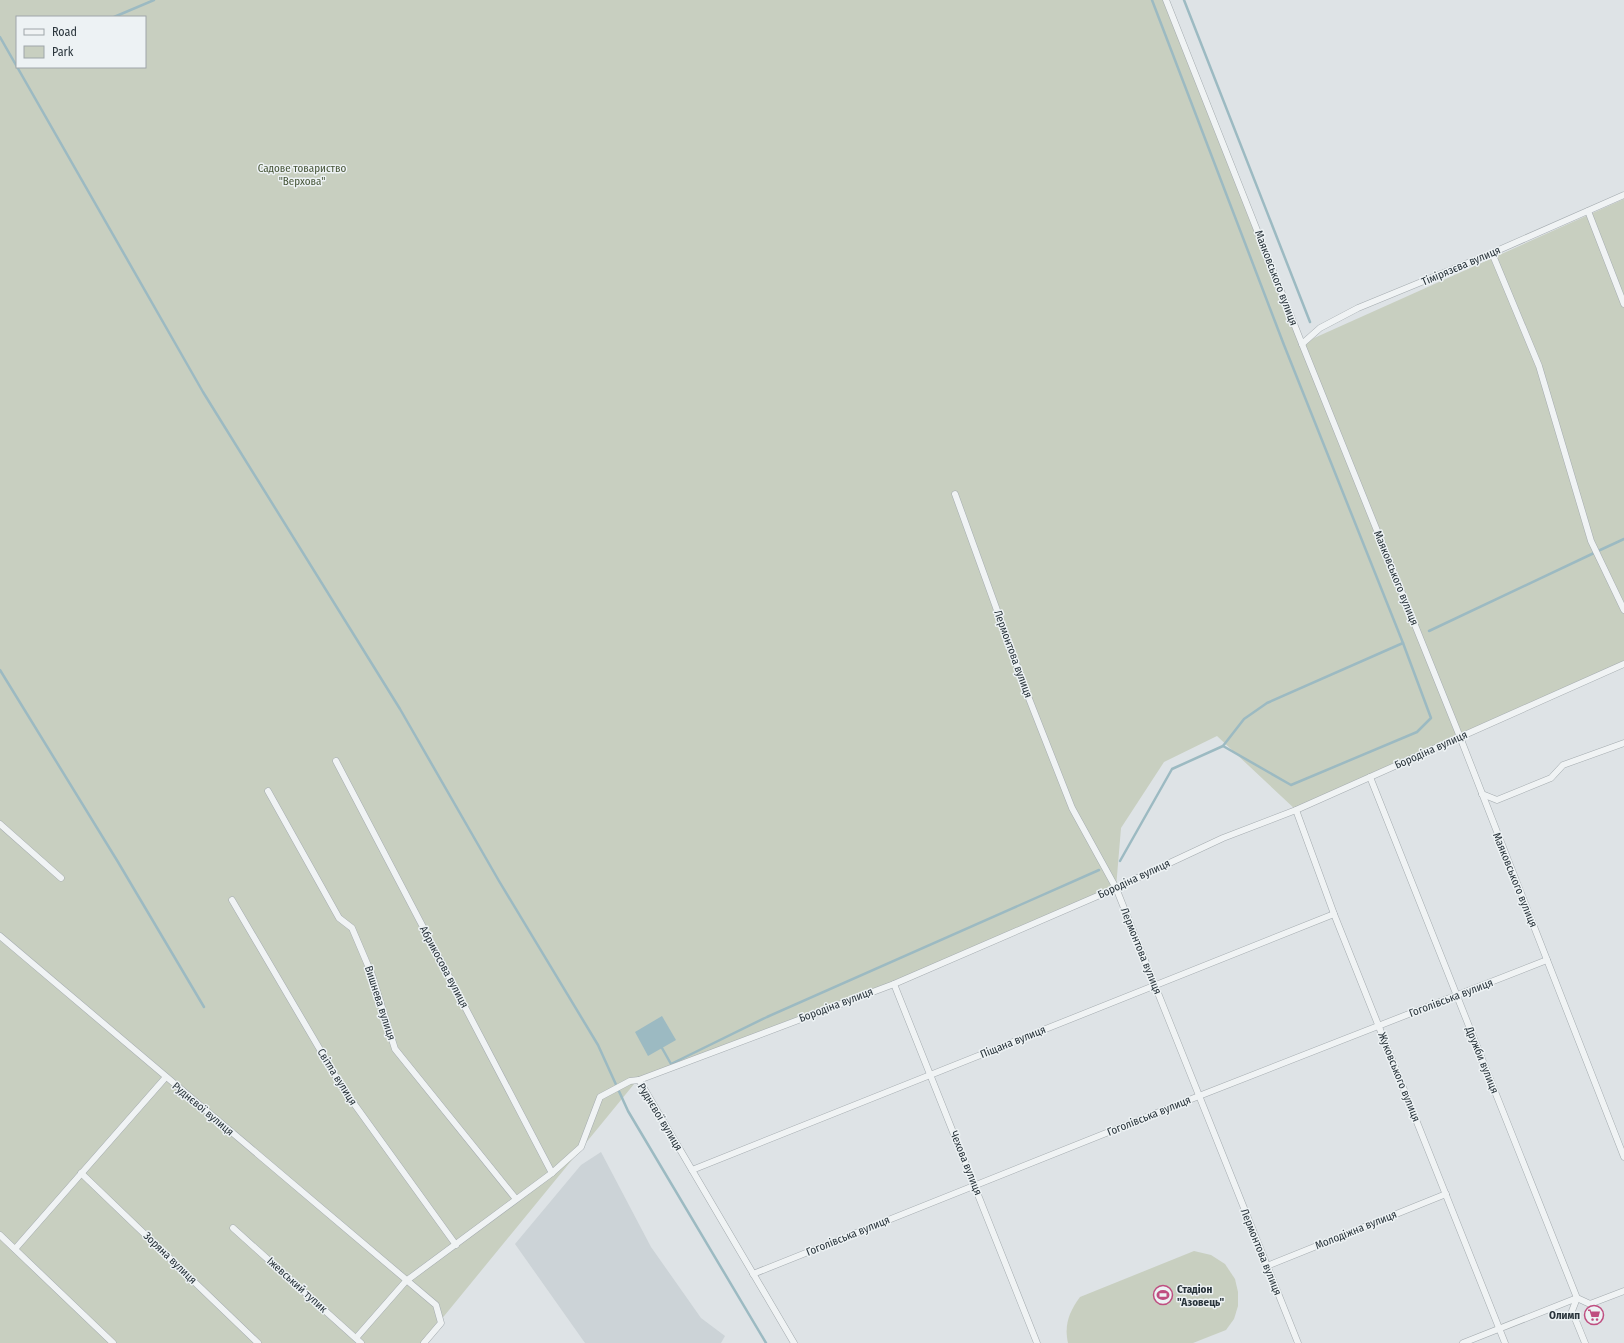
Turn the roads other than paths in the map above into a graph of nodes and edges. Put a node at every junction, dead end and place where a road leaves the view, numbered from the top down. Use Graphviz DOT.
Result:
graph roads {
  1 [pos="1166,0"];
  2 [pos="1624,195"];
  3 [pos="1588,211"];
  4 [pos="1492,253"];
  5 [pos="1624,304"];
  6 [pos="1302,344"];
  7 [pos="955,494"];
  8 [pos="1624,610"];
  9 [pos="1624,664"];
  10 [pos="1460,737"];
  11 [pos="1624,743"];
  12 [pos="336,761"];
  13 [pos="1370,777"];
  14 [pos="268,791"];
  15 [pos="1482,794"];
  16 [pos="1296,810"];
  17 [pos="0,824"];
  18 [pos="61,878"];
  19 [pos="1116,888"];
  20 [pos="232,900"];
  21 [pos="1334,914"];
  22 [pos="0,936"];
  23 [pos="1547,960"];
  24 [pos="894,984"];
  25 [pos="1155,986"];
  26 [pos="1457,996"];
  27 [pos="1379,1026"];
  28 [pos="930,1075"];
  29 [pos="166,1077"];
  30 [pos="639,1080"];
  31 [pos="1199,1096"];
  32 [pos="1624,1157"];
  33 [pos="692,1170"];
  34 [pos="81,1173"];
  35 [pos="552,1173"];
  36 [pos="974,1185"];
  37 [pos="1446,1194"];
  38 [pos="516,1199"];
  39 [pos="233,1228"];
  40 [pos="0,1235"];
  41 [pos="456,1244"];
  42 [pos="15,1249"];
  43 [pos="1267,1266"];
  44 [pos="753,1274"];
  45 [pos="406,1281"];
  46 [pos="1624,1291"];
  47 [pos="1577,1298"];
  48 [pos="1499,1328"];
  49 [pos="356,1338"];
  50 [pos="113,1343"];
  51 [pos="258,1343"];
  52 [pos="361,1343"];
  53 [pos="424,1343"];
  54 [pos="794,1343"];
  55 [pos="1037,1343"];
  56 [pos="1298,1343"];
  57 [pos="1463,1343"];
  58 [pos="1505,1343"];
  59 [pos="1585,1343"];
  1 -- 6 [label="street, Маяковського вулиця"];
  2 -- 3 [label="street, Тімірязєва вулиця"];
  3 -- 4 [label="street, Тімірязєва вулиця"];
  3 -- 5 [label="street"];
  4 -- 6 [label="street, Тімірязєва вулиця"];
  4 -- 8 [label="street"];
  6 -- 10 [label="street, Маяковського вулиця"];
  7 -- 19 [label="street, Лермонтова вулиця"];
  9 -- 10 [label="street, Бородіна вулиця"];
  10 -- 13 [label="street, Бородіна вулиця"];
  10 -- 15 [label="street, Маяковського вулиця"];
  11 -- 15 [label="street"];
  12 -- 35 [label="street, Абрикосова вулиця"];
  13 -- 16 [label="street, Бородіна вулиця"];
  13 -- 26 [label="street, Дружби вулиця"];
  14 -- 38 [label="street, Вишнева вулиця"];
  15 -- 23 [label="street, Маяковського вулиця"];
  16 -- 19 [label="street, Бородіна вулиця"];
  16 -- 21 [label="street, Жуковського вулиця"];
  17 -- 18 [label="street"];
  19 -- 24 [label="street, Бородіна вулиця"];
  19 -- 25 [label="street, Лермонтова вулиця"];
  20 -- 41 [label="street, Світла вулиця"];
  21 -- 25 [label="street, Піщана вулиця"];
  21 -- 27 [label="street, Жуковського вулиця"];
  22 -- 29 [label="street, Руднєвої вулиця"];
  23 -- 26 [label="street, Гоголівська вулиця"];
  23 -- 32 [label="street, Маяковського вулиця"];
  24 -- 28 [label="street, Чехова вулиця"];
  24 -- 30 [label="street, Бородіна вулиця"];
  25 -- 28 [label="street, Піщана вулиця"];
  25 -- 31 [label="street, Лермонтова вулиця"];
  26 -- 27 [label="street, Гоголівська вулиця"];
  26 -- 47 [label="street, Дружби вулиця"];
  27 -- 31 [label="street, Гоголівська вулиця"];
  27 -- 37 [label="street, Жуковського вулиця"];
  28 -- 33 [label="street, Піщана вулиця"];
  28 -- 36 [label="street, Чехова вулиця"];
  29 -- 34 [label="street"];
  29 -- 45 [label="street, Руднєвої вулиця"];
  30 -- 33 [label="street, Руднєвої вулиця"];
  30 -- 35 [label="street, Руднєвої вулиця"];
  31 -- 36 [label="street, Гоголівська вулиця"];
  31 -- 43 [label="street, Лермонтова вулиця"];
  33 -- 44 [label="street, Руднєвої вулиця"];
  34 -- 42 [label="street"];
  34 -- 51 [label="street, Зоряна вулиця"];
  35 -- 38 [label="street, Руднєвої вулиця"];
  36 -- 44 [label="street, Гоголівська вулиця"];
  36 -- 55 [label="street, Чехова вулиця"];
  37 -- 43 [label="street, Молодіжна вулиця"];
  37 -- 48 [label="street, Жуковського вулиця"];
  38 -- 41 [label="street, Руднєвої вулиця"];
  39 -- 49 [label="street, Іжевський тупик"];
  40 -- 42 [label="street"];
  41 -- 45 [label="street, Руднєвої вулиця"];
  42 -- 50 [label="street"];
  43 -- 56 [label="street, Лермонтова вулиця"];
  44 -- 54 [label="street, Руднєвої вулиця"];
  45 -- 49 [label="street"];
  45 -- 53 [label="street, Руднєвої вулиця"];
  46 -- 47 [label="street"];
  47 -- 48 [label="street"];
  47 -- 59 [label="street, Дружби вулиця"];
  48 -- 57 [label="street"];
  48 -- 58 [label="street, Жуковського вулиця"];
  49 -- 52 [label="street, Іжевський тупик"];
}
